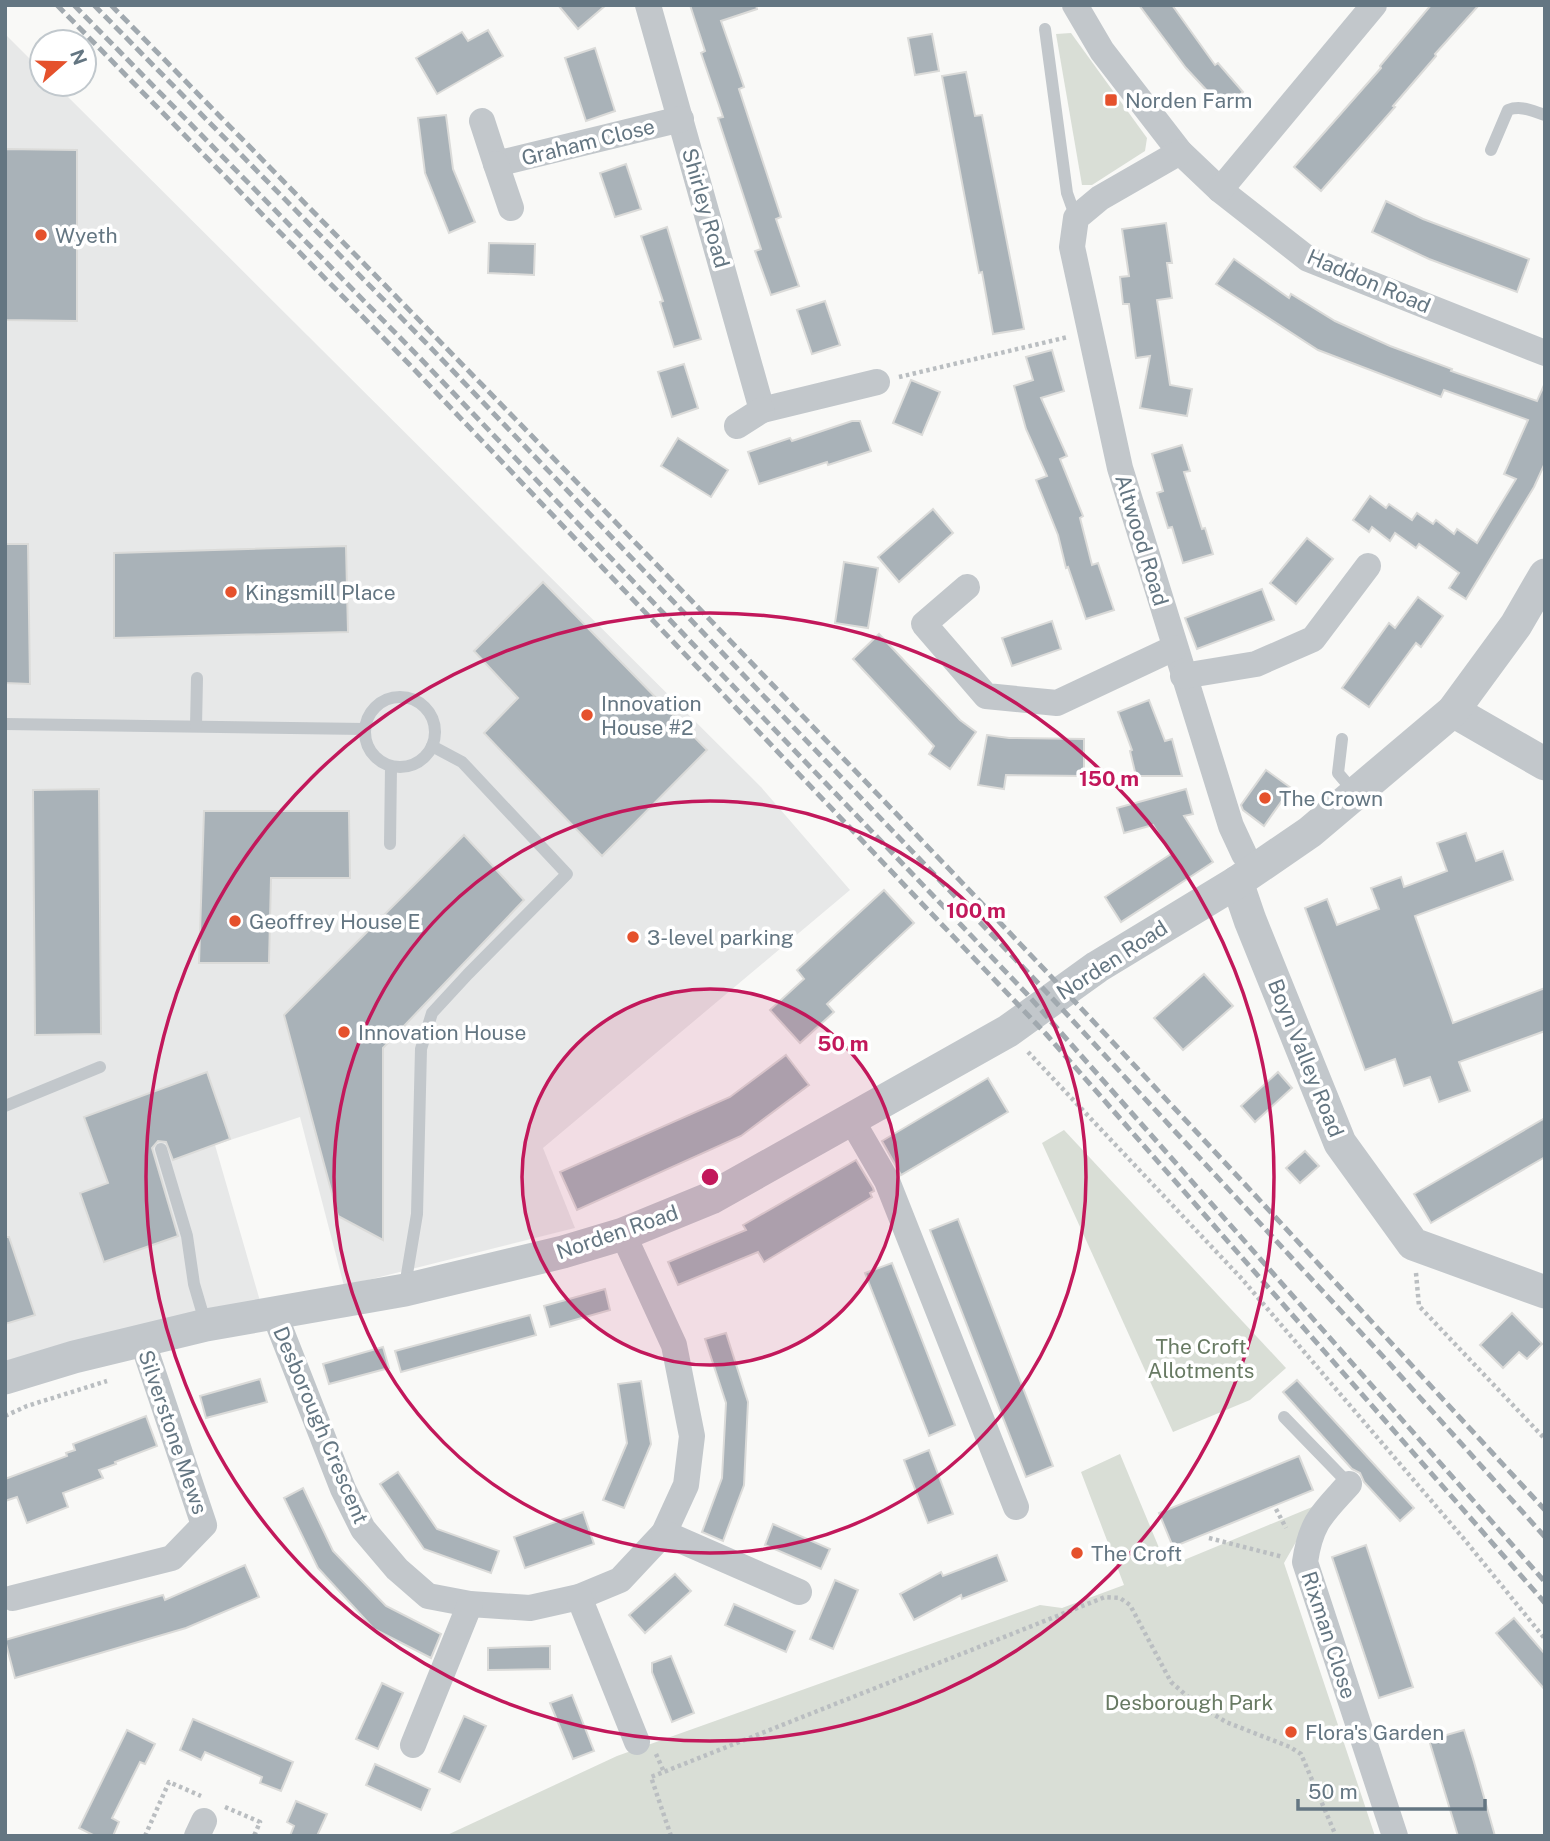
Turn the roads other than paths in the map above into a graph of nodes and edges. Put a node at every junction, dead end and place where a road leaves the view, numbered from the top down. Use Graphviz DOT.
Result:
graph roads {
  1 [pos="648,5"];
  2 [pos="1075,5"];
  3 [pos="1373,5"];
  4 [pos="1045,29"];
  5 [pos="1545,115"];
  6 [pos="681,119"];
  7 [pos="482,121"];
  8 [pos="1491,150"];
  9 [pos="1180,152"];
  10 [pos="496,164"];
  11 [pos="1220,190"];
  12 [pos="510,208"];
  13 [pos="1076,218"];
  14 [pos="1545,352"];
  15 [pos="877,382"];
  16 [pos="762,411"];
  17 [pos="737,426"];
  18 [pos="1368,566"];
  19 [pos="1545,575"];
  20 [pos="967,587"];
  21 [pos="1174,648"];
  22 [pos="1184,676"];
  23 [pos="197,678"];
  24 [pos="1453,711"];
  25 [pos="5,724"];
  26 [pos="197,726"];
  27 [pos="365,729"];
  28 [pos="1342,739"];
  29 [pos="432,746"];
  30 [pos="1545,764"];
  31 [pos="391,767"];
  32 [pos="1355,793"];
  33 [pos="390,844"];
  34 [pos="1241,868"];
  35 [pos="100,1067"];
  36 [pos="5,1106"];
  37 [pos="851,1119"];
  38 [pos="161,1149"];
  39 [pos="623,1234"];
  40 [pos="405,1290"];
  41 [pos="1545,1292"];
  42 [pos="274,1313"];
  43 [pos="206,1325"];
  44 [pos="142,1340"];
  45 [pos="5,1378"];
  46 [pos="1284,1417"];
  47 [pos="1349,1484"];
  48 [pos="1016,1507"];
  49 [pos="664,1533"];
  50 [pos="799,1592"];
  51 [pos="579,1597"];
  52 [pos="13,1598"];
  53 [pos="470,1604"];
  54 [pos="637,1742"];
  55 [pos="413,1745"];
  56 [pos="1395,1836"];
  1 -- 6 [label="street, Shirley Road"];
  2 -- 9 [label="street"];
  3 -- 11 [label="street"];
  4 -- 13 [label="lane, Altwood Road"];
  5 -- 8 [label="lane"];
  6 -- 10 [label="street, Graham Close"];
  6 -- 16 [label="street, Shirley Road"];
  7 -- 10 [label="street, Graham Close"];
  9 -- 11 [label="street, Haddon Road"];
  9 -- 13 [label="street"];
  10 -- 12 [label="street, Graham Close"];
  11 -- 14 [label="street, Haddon Road"];
  13 -- 21 [label="street, Altwood Road"];
  15 -- 16 [label="street"];
  16 -- 17 [label="street"];
  18 -- 22 [label="street"];
  19 -- 24 [label="street, Norden Road"];
  20 -- 21 [label="street"];
  21 -- 22 [label="street, Altwood Road"];
  22 -- 34 [label="street, Altwood Road"];
  23 -- 26 [label="lane"];
  24 -- 30 [label="street"];
  24 -- 32 [label="street, Norden Road"];
  25 -- 26 [label="lane"];
  26 -- 27 [label="lane"];
  27 -- 29 [label="lane"];
  27 -- 31 [label="lane"];
  28 -- 32 [label="lane"];
  29 -- 31 [label="lane"];
  29 -- 40 [label="lane"];
  31 -- 33 [label="lane"];
  32 -- 34 [label="street, Norden Road"];
  34 -- 37 [label="street, Norden Road"];
  34 -- 41 [label="street, Boyn Valley Road"];
  35 -- 36 [label="lane"];
  37 -- 39 [label="street, Norden Road"];
  37 -- 48 [label="street"];
  38 -- 43 [label="lane"];
  39 -- 40 [label="street, Norden Road"];
  39 -- 49 [label="street, Desborough Crescent"];
  40 -- 42 [label="street, Norden Road"];
  42 -- 43 [label="street, Norden Road"];
  42 -- 53 [label="street, Desborough Crescent"];
  43 -- 44 [label="street, Norden Road"];
  44 -- 45 [label="street, Norden Road"];
  44 -- 52 [label="street, Silverstone Mews"];
  46 -- 47 [label="lane"];
  47 -- 56 [label="street, Rixman Close"];
  49 -- 50 [label="street"];
  49 -- 51 [label="street, Desborough Crescent"];
  51 -- 53 [label="street, Desborough Crescent"];
  51 -- 54 [label="street"];
  53 -- 55 [label="street"];
}
